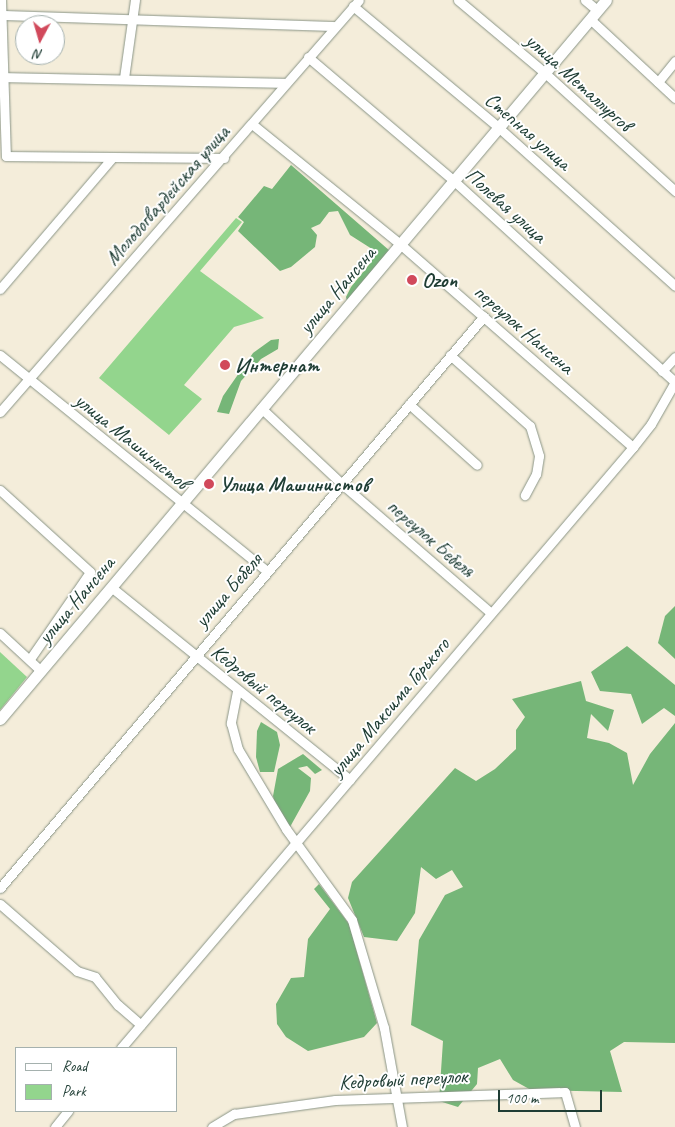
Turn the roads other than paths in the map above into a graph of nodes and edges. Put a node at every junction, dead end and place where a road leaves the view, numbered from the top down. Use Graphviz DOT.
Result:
graph roads {
  1 [pos="1,0"];
  2 [pos="135,0"];
  3 [pos="458,0"];
  4 [pos="585,0"];
  5 [pos="606,0"];
  6 [pos="356,3"];
  7 [pos="1,15"];
  8 [pos="594,15"];
  9 [pos="134,18"];
  10 [pos="335,26"];
  11 [pos="308,57"];
  12 [pos="675,61"];
  13 [pos="545,73"];
  14 [pos="3,77"];
  15 [pos="124,78"];
  16 [pos="658,82"];
  17 [pos="286,83"];
  18 [pos="675,98"];
  19 [pos="252,124"];
  20 [pos="498,127"];
  21 [pos="224,158"];
  22 [pos="111,159"];
  23 [pos="453,180"];
  24 [pos="675,191"];
  25 [pos="400,244"];
  26 [pos="675,286"];
  27 [pos="0,288"];
  28 [pos="484,316"];
  29 [pos="0,355"];
  30 [pos="450,355"];
  31 [pos="675,357"];
  32 [pos="662,371"];
  33 [pos="30,378"];
  34 [pos="675,382"];
  35 [pos="409,404"];
  36 [pos="261,408"];
  37 [pos="0,412"];
  38 [pos="633,447"];
  39 [pos="477,465"];
  40 [pos="342,484"];
  41 [pos="0,490"];
  42 [pos="526,495"];
  43 [pos="182,504"];
  44 [pos="267,571"];
  45 [pos="111,587"];
  46 [pos="491,613"];
  47 [pos="0,633"];
  48 [pos="194,656"];
  49 [pos="30,659"];
  50 [pos="41,671"];
  51 [pos="237,690"];
  52 [pos="0,719"];
  53 [pos="350,780"];
  54 [pos="296,843"];
  55 [pos="0,888"];
  56 [pos="0,904"];
  57 [pos="141,1025"];
  58 [pos="122,1047"];
  59 [pos="397,1098"];
  60 [pos="67,1112"];
  61 [pos="55,1127"];
  62 [pos="212,1127"];
  63 [pos="402,1127"];
  64 [pos="575,1127"];
  1 -- 7 [label="street"];
  2 -- 9 [label="street"];
  3 -- 13 [label="street, улица Металлургов"];
  4 -- 8 [label="street"];
  5 -- 8 [label="main road, улица Нансена"];
  6 -- 10 [label="street, Молодогвардейская улица"];
  6 -- 20 [label="street, Степная улица"];
  7 -- 9 [label="street"];
  7 -- 14 [label="street"];
  8 -- 13 [label="main road, улица Нансена"];
  8 -- 16 [label="street"];
  9 -- 10 [label="street"];
  9 -- 15 [label="street"];
  10 -- 11 [label="street, Молодогвардейская улица"];
  11 -- 17 [label="street, Молодогвардейская улица"];
  11 -- 23 [label="street, Полевая улица"];
  12 -- 16 [label="street"];
  13 -- 20 [label="main road, улица Нансена"];
  13 -- 24 [label="street, улица Металлургов"];
  14 -- 15 [label="street"];
  14 -- 22 [label="street"];
  15 -- 17 [label="street"];
  16 -- 18 [label="street"];
  17 -- 19 [label="street, Молодогвардейская улица"];
  19 -- 21 [label="street, Молодогвардейская улица"];
  19 -- 25 [label="street, переулок Нансена"];
  20 -- 23 [label="main road, улица Нансена"];
  20 -- 26 [label="street, Степная улица"];
  21 -- 22 [label="street"];
  21 -- 33 [label="street, Молодогвардейская улица"];
  22 -- 27 [label="street"];
  23 -- 25 [label="main road, улица Нансена"];
  23 -- 32 [label="street, Полевая улица"];
  25 -- 28 [label="street, переулок Нансена"];
  25 -- 36 [label="main road, улица Нансена"];
  28 -- 30 [label="street, улица Бебеля"];
  28 -- 38 [label="street, переулок Нансена"];
  29 -- 33 [label="street, улица Машинистов"];
  30 -- 35 [label="street, улица Бебеля"];
  30 -- 42 [label="street"];
  31 -- 32 [label="street"];
  32 -- 34 [label="street, Полевая улица"];
  33 -- 37 [label="street, Молодогвардейская улица"];
  33 -- 43 [label="street, улица Машинистов"];
  34 -- 38 [label="street, улица Максима Горького"];
  35 -- 39 [label="street"];
  35 -- 40 [label="street, улица Бебеля"];
  36 -- 40 [label="street, переулок Бебеля"];
  36 -- 43 [label="main road, улица Нансена"];
  38 -- 46 [label="street, улица Максима Горького"];
  40 -- 44 [label="street, улица Бебеля"];
  40 -- 46 [label="street, переулок Бебеля"];
  41 -- 49 [label="street"];
  43 -- 44 [label="street, улица Машинистов"];
  43 -- 45 [label="main road, улица Нансена"];
  44 -- 48 [label="street, улица Бебеля"];
  45 -- 48 [label="street, Кедровый переулок"];
  45 -- 50 [label="main road, улица Нансена"];
  46 -- 53 [label="street, улица Максима Горького"];
  47 -- 49 [label="street"];
  48 -- 51 [label="street, Кедровый переулок"];
  48 -- 55 [label="street, улица Бебеля"];
  49 -- 50 [label="street"];
  50 -- 52 [label="main road, улица Нансена"];
  51 -- 53 [label="street, Кедровый переулок"];
  51 -- 54 [label="street"];
  53 -- 54 [label="street, улица Максима Горького"];
  54 -- 57 [label="street, улица Максима Горького"];
  54 -- 59 [label="street"];
  56 -- 57 [label="street"];
  57 -- 58 [label="street, улица Максима Горького"];
  59 -- 62 [label="street, Кедровый переулок"];
  59 -- 63 [label="street"];
  59 -- 64 [label="street, Кедровый переулок"];
  60 -- 61 [label="street"];
}
